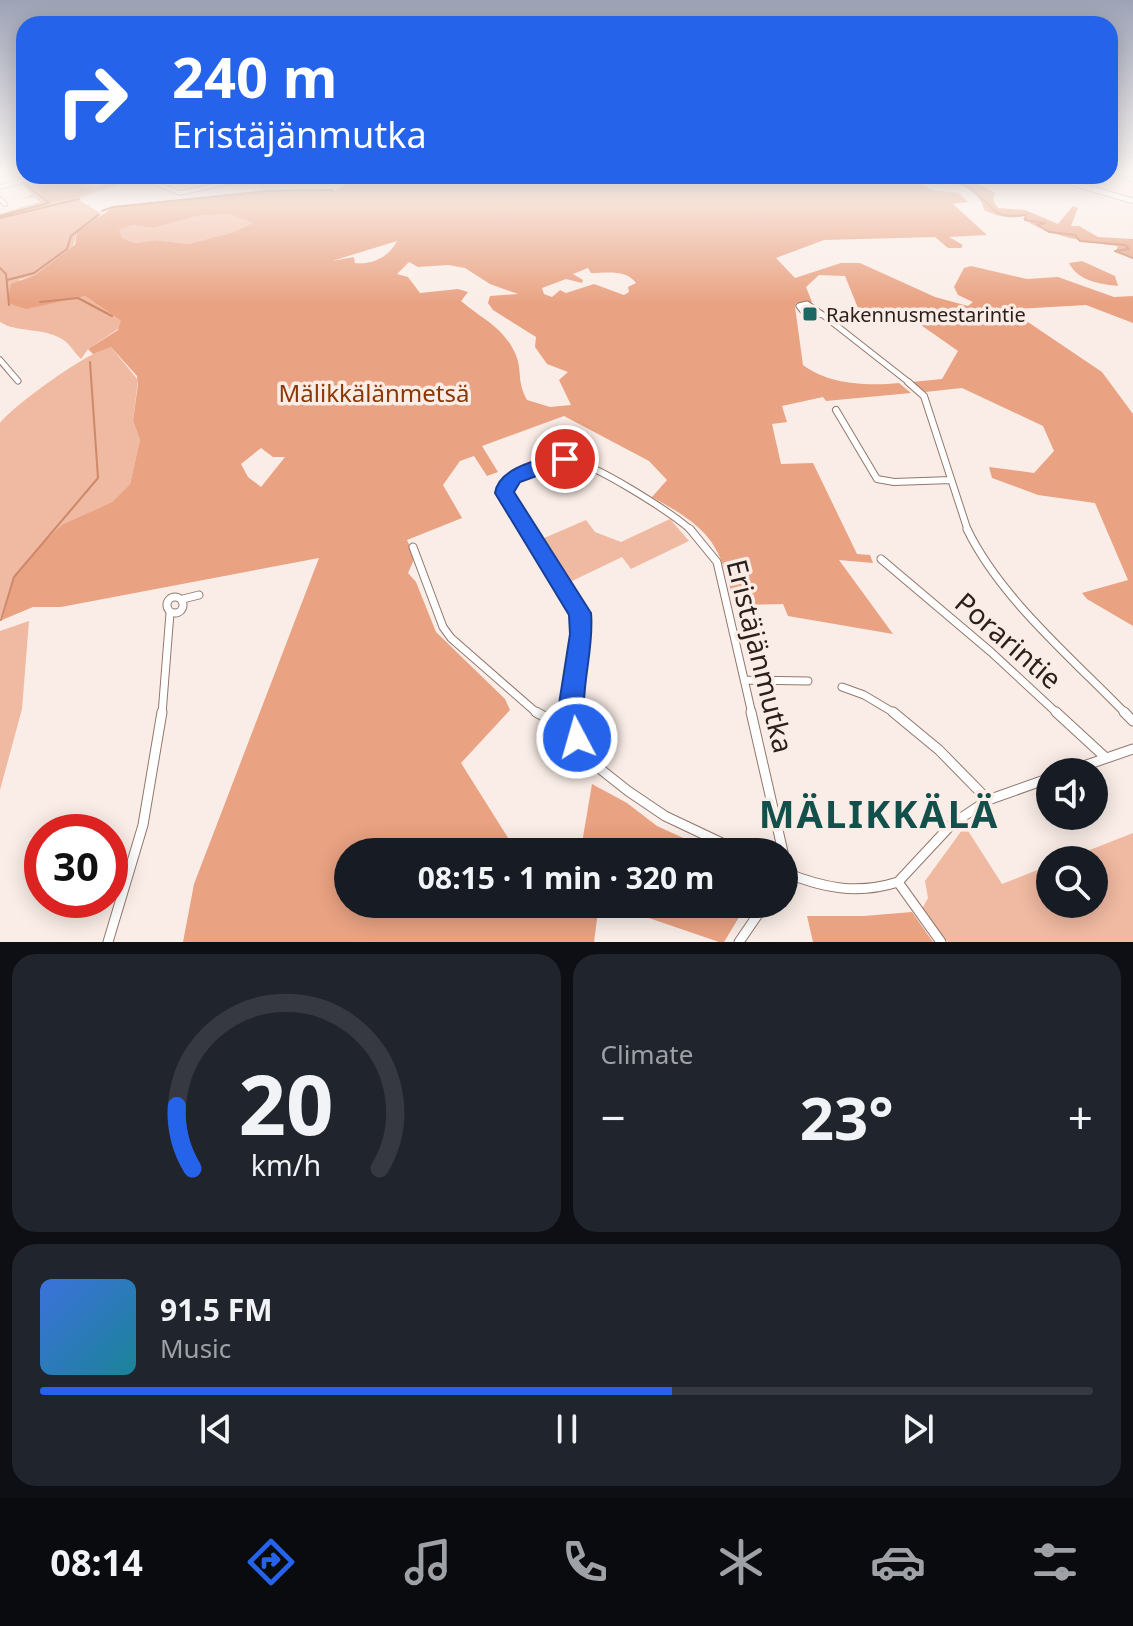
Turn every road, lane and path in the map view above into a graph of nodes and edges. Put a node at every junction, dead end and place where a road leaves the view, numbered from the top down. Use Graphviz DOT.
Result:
graph roads {
  1 [pos="823,315"];
  2 [pos="0,360"];
  3 [pos="8,368"];
  4 [pos="0,372"];
  5 [pos="18,381"];
  6 [pos="836,410"];
  7 [pos="951,480"];
  8 [pos="413,547"];
  9 [pos="881,559"];
  10 [pos="199,595"];
  11 [pos="746,680"];
  12 [pos="808,681"];
  13 [pos="842,687"];
  14 [pos="1133,721"];
  15 [pos="573,732"];
  16 [pos="1133,749"];
  17 [pos="1106,758"];
  18 [pos="1036,783"];
  19 [pos="988,800"];
  20 [pos="711,838"];
  21 [pos="780,838"];
  22 [pos="798,876"];
  23 [pos="898,882"];
  24 [pos="755,918"];
  25 [pos="108,942"];
  26 [pos="739,942"];
  27 [pos="941,942"];
  1 -- 7 [label="street"];
  2 -- 3 [label="street"];
  3 -- 4 [label="street"];
  3 -- 5 [label="street"];
  6 -- 7 [label="street"];
  7 -- 14 [label="street"];
  8 -- 15 [label="street"];
  9 -- 17 [label="street, Porarintie"];
  10 -- 25 [label="street"];
  11 -- 12 [label="street"];
  11 -- 15 [label="street, Eristäjänmutka"];
  11 -- 21 [label="street, Eristäjänmutka"];
  13 -- 19 [label="street"];
  15 -- 20 [label="street"];
  16 -- 17 [label="street"];
  18 -- 19 [label="street"];
  19 -- 23 [label="street"];
  22 -- 23 [label="street"];
  23 -- 27 [label="street"];
  24 -- 26 [label="street"];
}
